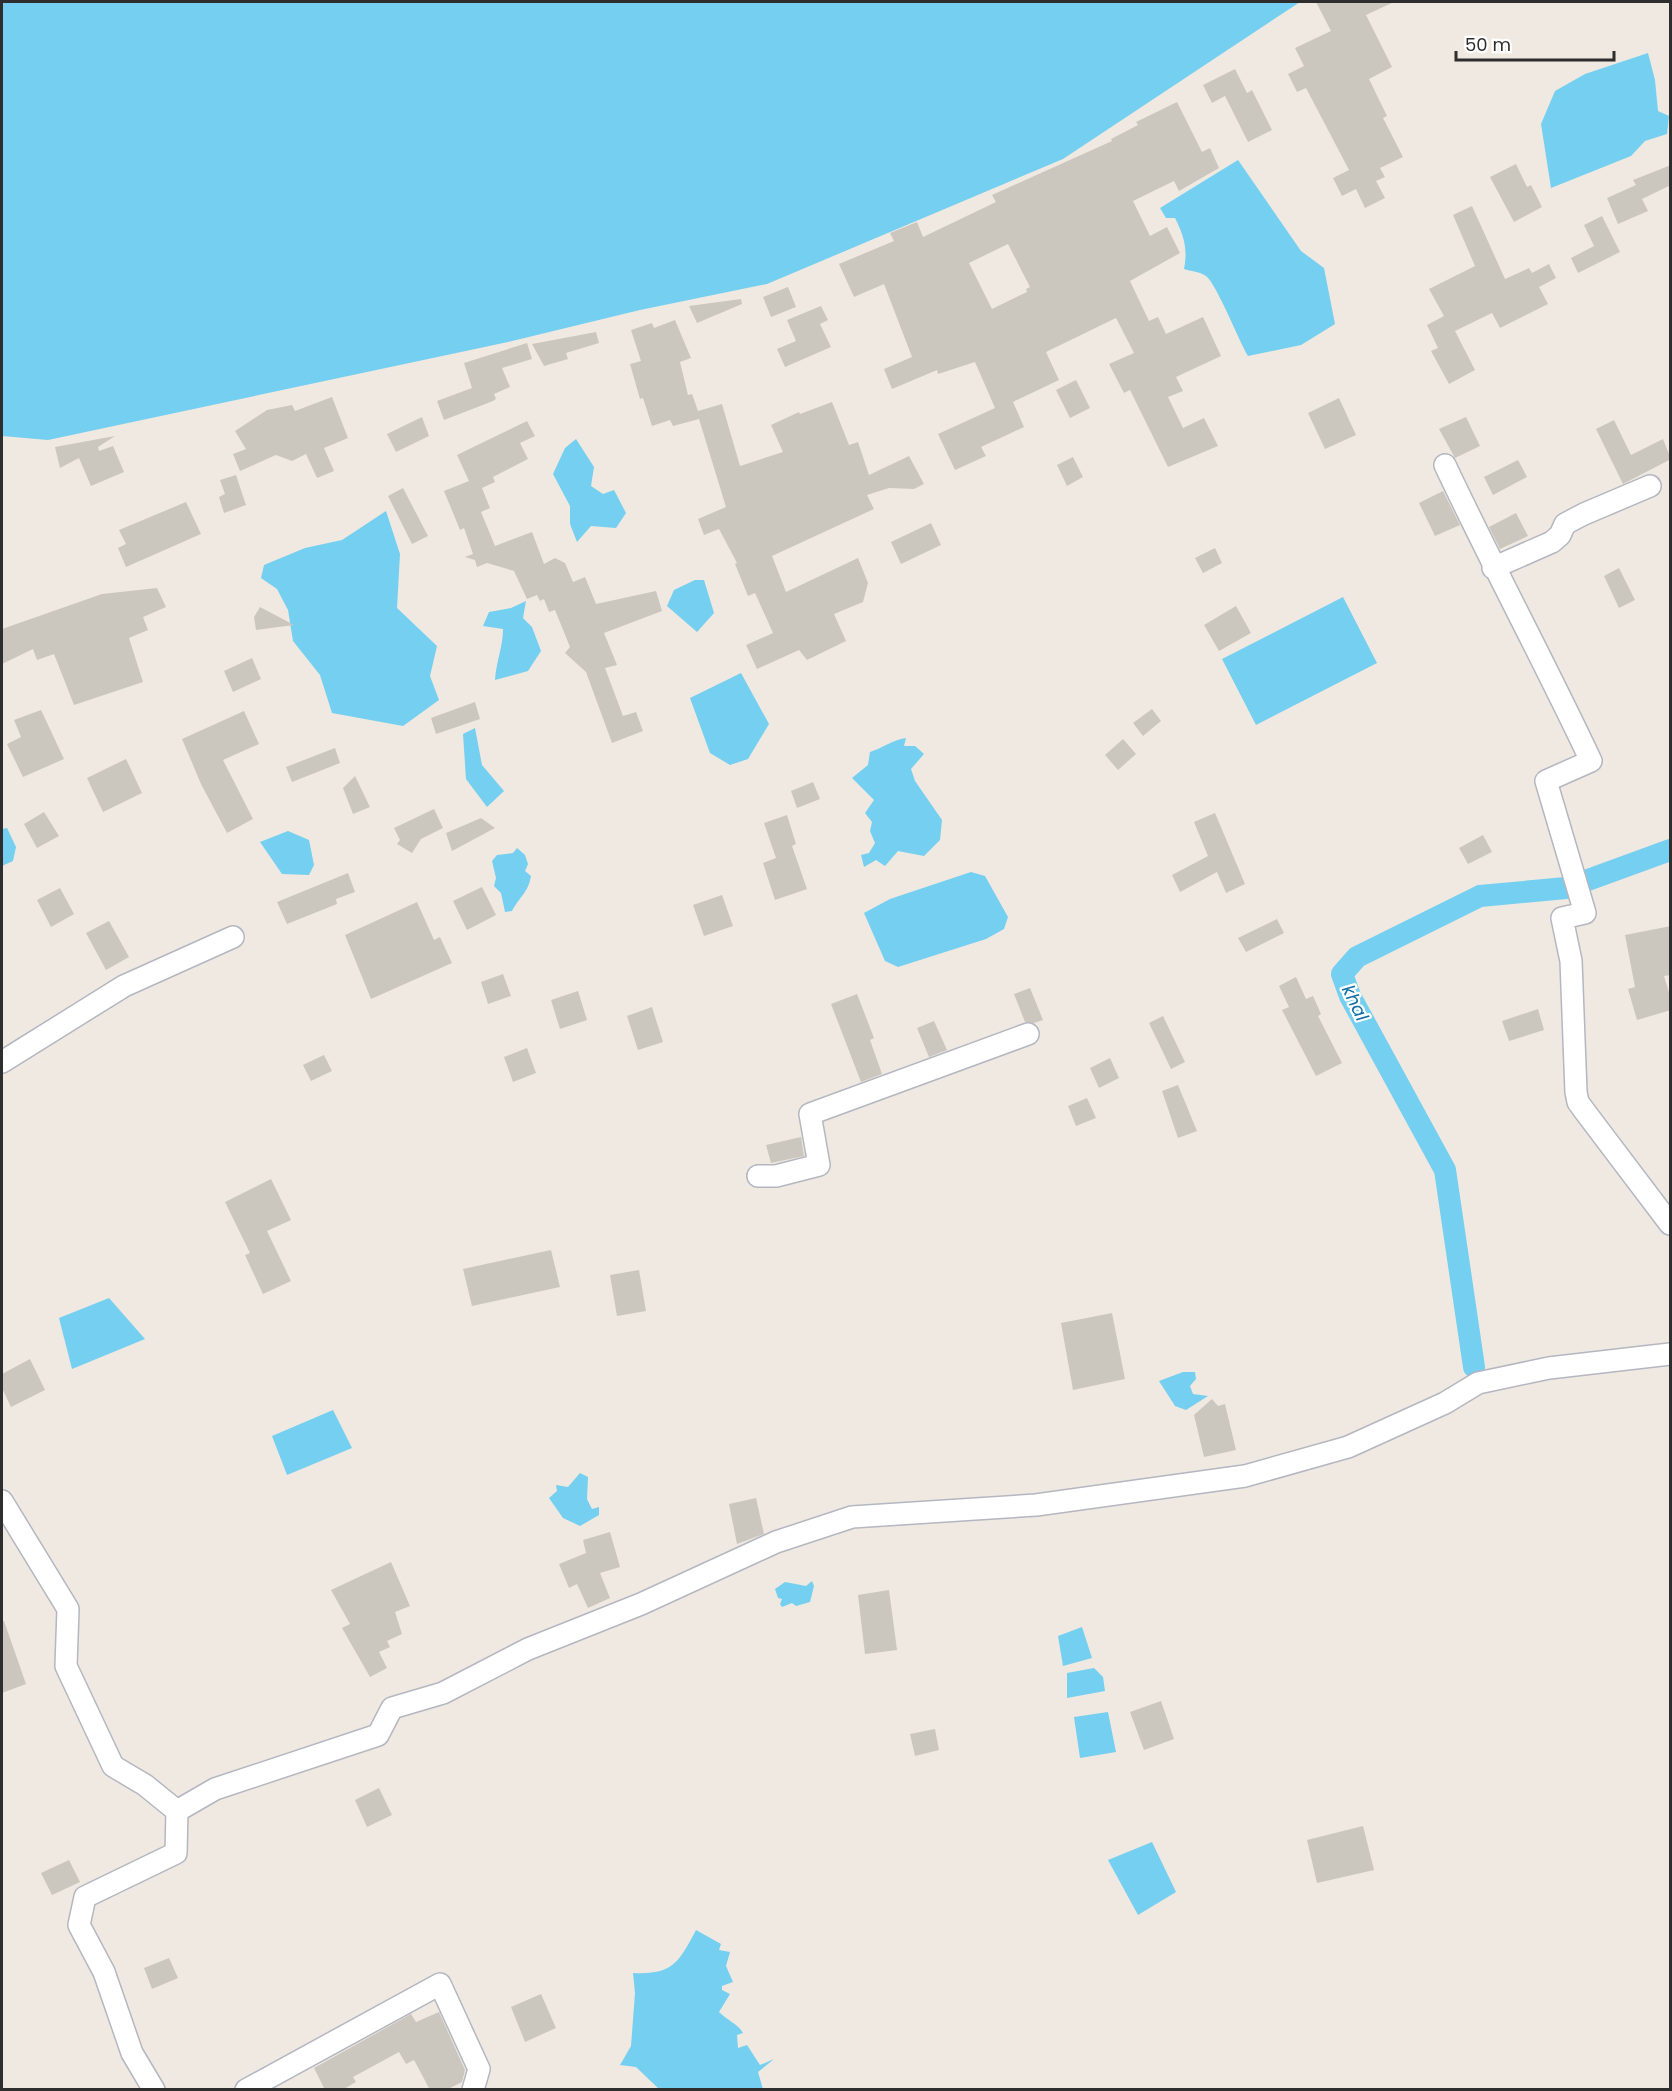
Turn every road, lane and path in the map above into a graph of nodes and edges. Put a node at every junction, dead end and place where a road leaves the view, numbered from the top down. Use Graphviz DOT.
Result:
graph roads {
  1 [pos="1445,465"];
  2 [pos="1650,486"];
  3 [pos="1493,568"];
  4 [pos="233,937"];
  5 [pos="1028,1034"];
  6 [pos="2,1062"];
  7 [pos="758,1176"];
  8 [pos="1671,1224"];
  9 [pos="1671,1354"];
  10 [pos="2,1501"];
  11 [pos="177,1811"];
  12 [pos="154,2090"];
  13 [pos="246,2090"];
  14 [pos="473,2090"];
  1 -- 3 [label="street"];
  2 -- 3 [label="street"];
  3 -- 8 [label="street"];
  4 -- 6 [label="street"];
  5 -- 7 [label="street"];
  9 -- 11 [label="street"];
  10 -- 11 [label="street"];
  11 -- 12 [label="street"];
  13 -- 14 [label="street"];
}
